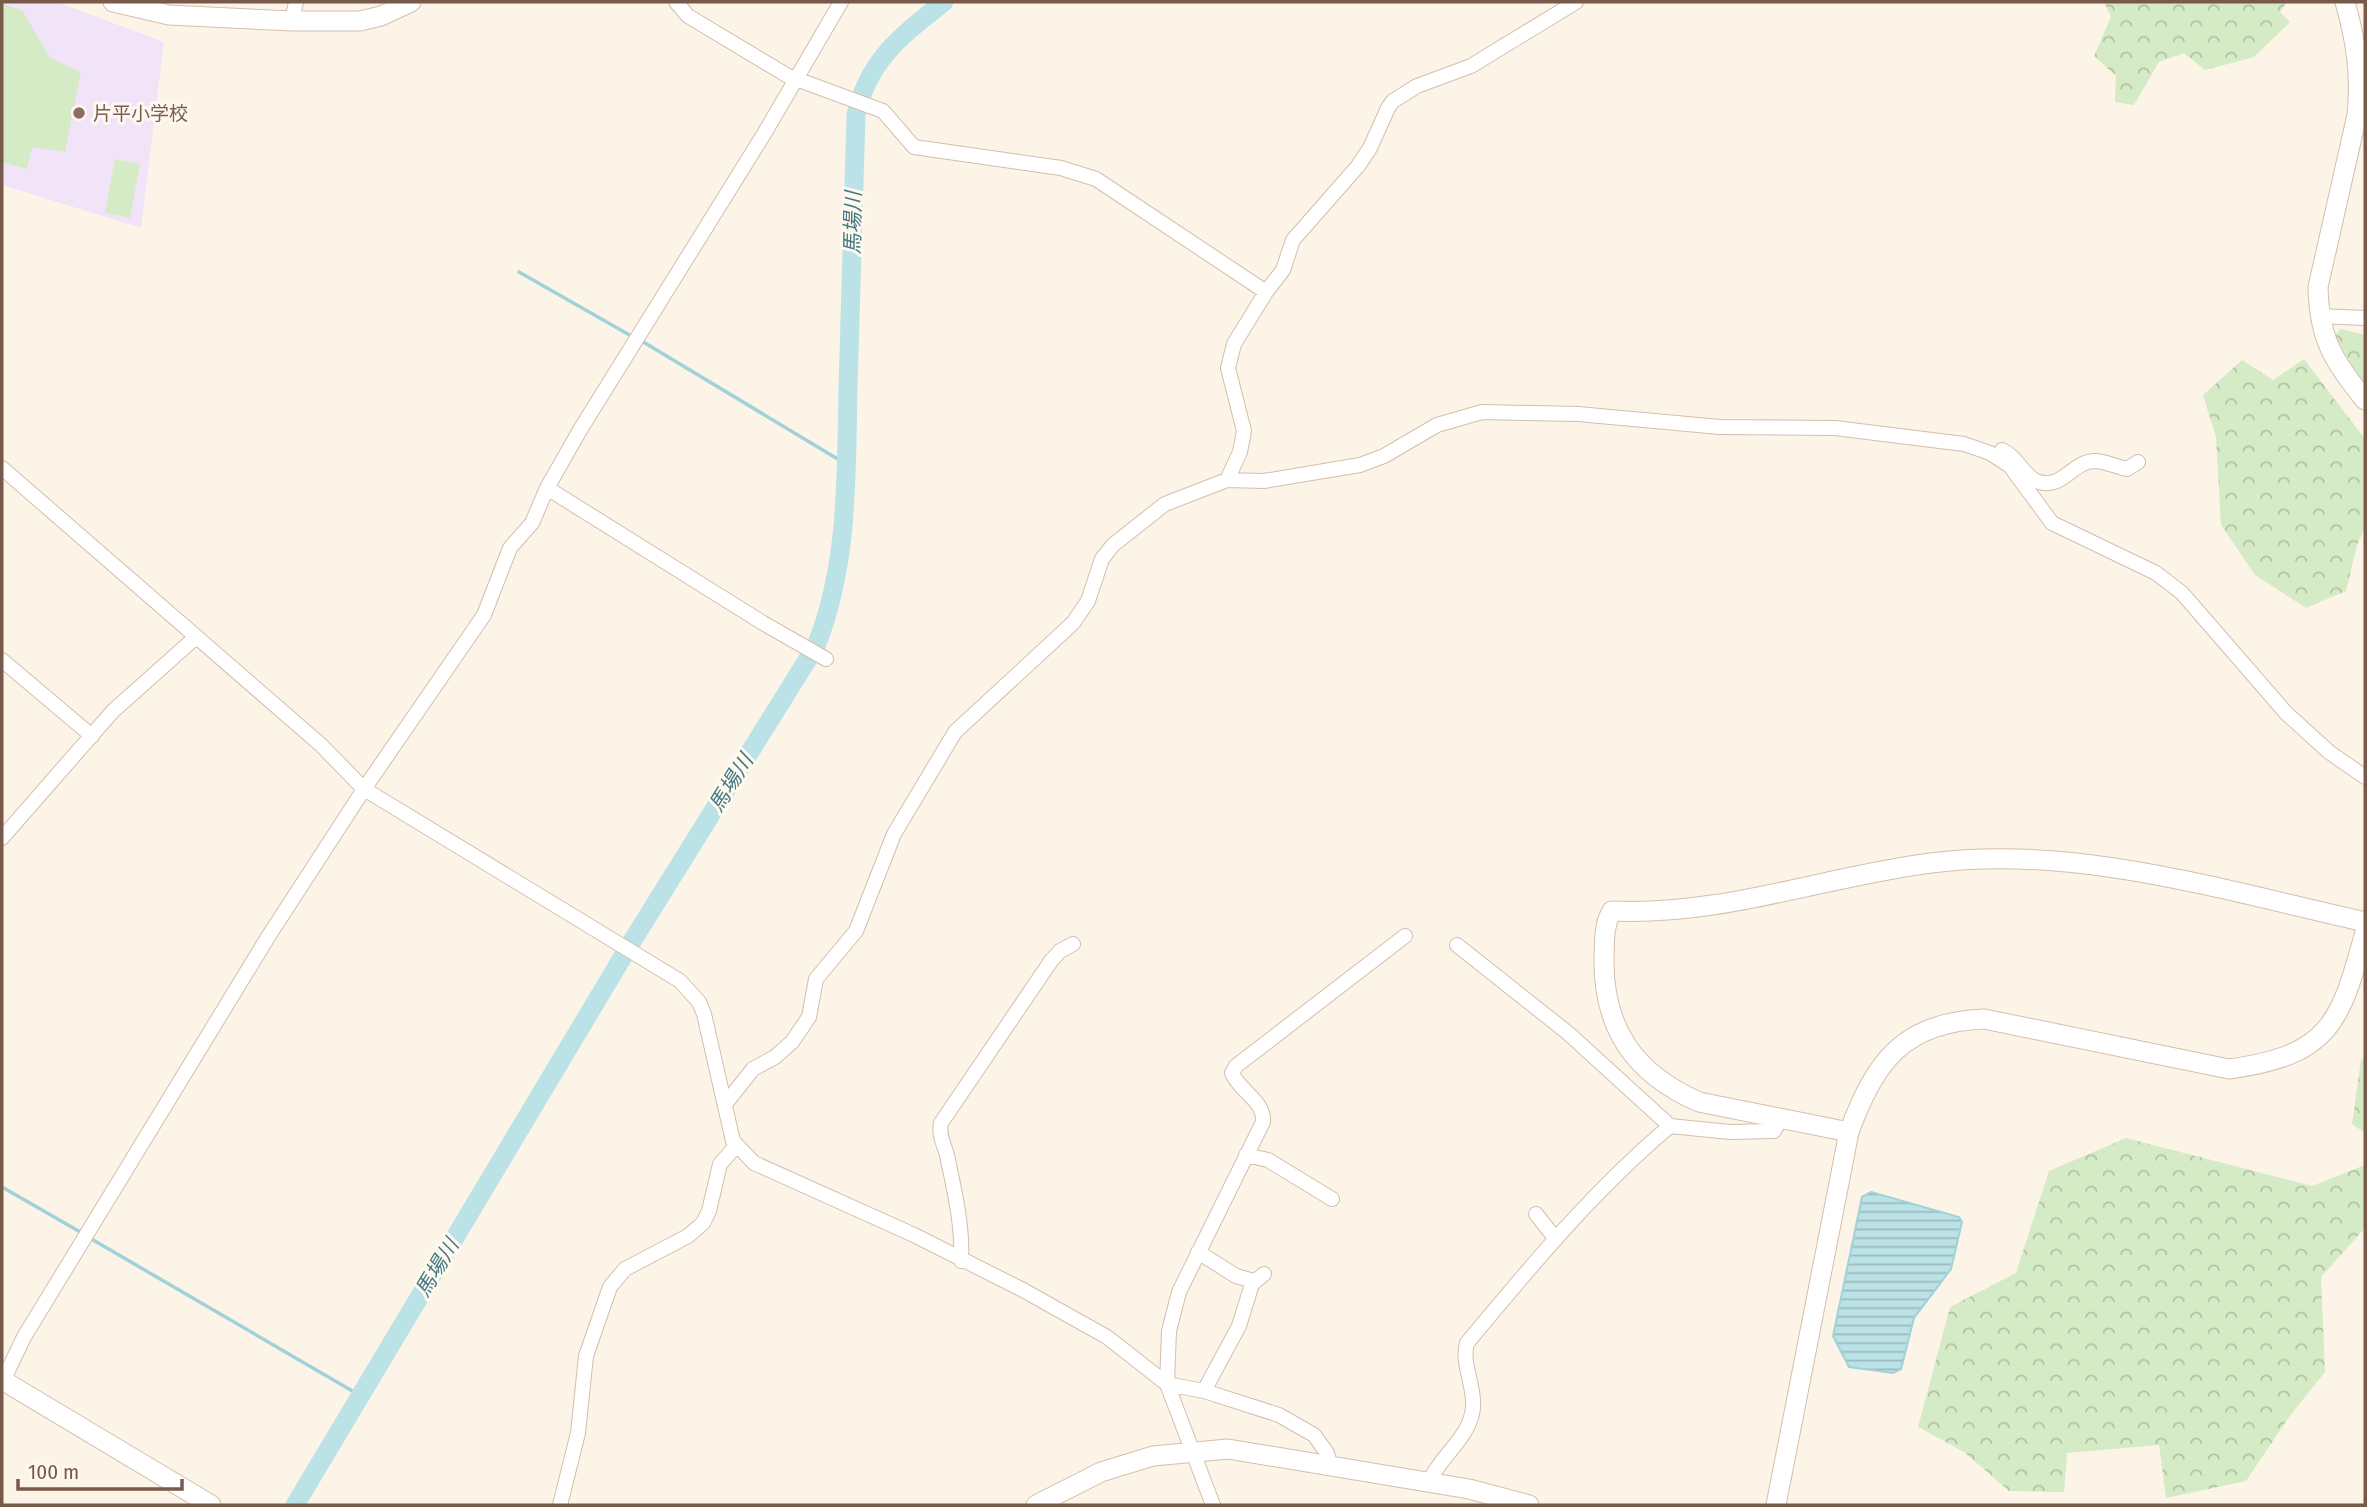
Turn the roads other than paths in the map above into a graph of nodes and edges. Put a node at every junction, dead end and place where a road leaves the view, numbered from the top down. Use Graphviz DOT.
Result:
graph roads {
  1 [pos="411,2"];
  2 [pos="676,2"];
  3 [pos="841,2"];
  4 [pos="1576,2"];
  5 [pos="2344,2"];
  6 [pos="122,3"];
  7 [pos="294,11"];
  8 [pos="2358,21"];
  9 [pos="797,77"];
  10 [pos="1266,292"];
  11 [pos="2319,316"];
  12 [pos="2365,318"];
  13 [pos="2365,400"];
  14 [pos="1994,455"];
  15 [pos="2138,462"];
  16 [pos="4,473"];
  17 [pos="1227,480"];
  18 [pos="547,488"];
  19 [pos="195,637"];
  20 [pos="826,659"];
  21 [pos="2,660"];
  22 [pos="92,736"];
  23 [pos="2365,777"];
  24 [pos="364,789"];
  25 [pos="4,832"];
  26 [pos="2365,922"];
  27 [pos="2365,932"];
  28 [pos="1405,936"];
  29 [pos="1073,944"];
  30 [pos="1457,945"];
  31 [pos="726,1103"];
  32 [pos="1780,1120"];
  33 [pos="1670,1126"];
  34 [pos="1849,1132"];
  35 [pos="736,1146"];
  36 [pos="1246,1155"];
  37 [pos="1332,1199"];
  38 [pos="1536,1214"];
  39 [pos="1555,1238"];
  40 [pos="1198,1252"];
  41 [pos="961,1261"];
  42 [pos="2,1381"];
  43 [pos="1167,1384"];
  44 [pos="1204,1391"];
  45 [pos="1190,1450"];
  46 [pos="1330,1465"];
  47 [pos="1429,1482"];
  48 [pos="211,1505"];
  49 [pos="560,1505"];
  50 [pos="1036,1505"];
  51 [pos="1213,1505"];
  52 [pos="1529,1505"];
  53 [pos="1776,1505"];
  1 -- 7 [label="street"];
  2 -- 9 [label="street"];
  3 -- 9 [label="street"];
  4 -- 10 [label="street"];
  5 -- 8 [label="street"];
  6 -- 7 [label="street"];
  8 -- 11 [label="street"];
  9 -- 10 [label="street"];
  9 -- 18 [label="street"];
  10 -- 17 [label="street"];
  11 -- 12 [label="street"];
  11 -- 13 [label="street"];
  14 -- 15 [label="street"];
  14 -- 17 [label="street"];
  14 -- 23 [label="street"];
  16 -- 19 [label="street"];
  17 -- 31 [label="street"];
  18 -- 20 [label="street"];
  18 -- 24 [label="street"];
  19 -- 22 [label="street"];
  19 -- 24 [label="street"];
  21 -- 22 [label="street"];
  22 -- 25 [label="street"];
  24 -- 31 [label="street"];
  24 -- 42 [label="street"];
  26 -- 32 [label="street"];
  27 -- 34 [label="street"];
  28 -- 36 [label="street"];
  29 -- 41 [label="street"];
  30 -- 33 [label="street"];
  31 -- 35 [label="street"];
  32 -- 33 [label="street"];
  32 -- 34 [label="street"];
  33 -- 39 [label="street"];
  34 -- 53 [label="street"];
  35 -- 41 [label="street"];
  35 -- 49 [label="street"];
  36 -- 37 [label="street"];
  36 -- 40 [label="street"];
  38 -- 39 [label="street"];
  39 -- 47 [label="street"];
  40 -- 43 [label="street"];
  40 -- 44 [label="street"];
  41 -- 43 [label="street"];
  42 -- 48 [label="street"];
  43 -- 44 [label="street"];
  43 -- 45 [label="street"];
  44 -- 46 [label="street"];
  45 -- 46 [label="street"];
  45 -- 50 [label="street"];
  45 -- 51 [label="street"];
  46 -- 47 [label="street"];
  47 -- 52 [label="street"];
}
